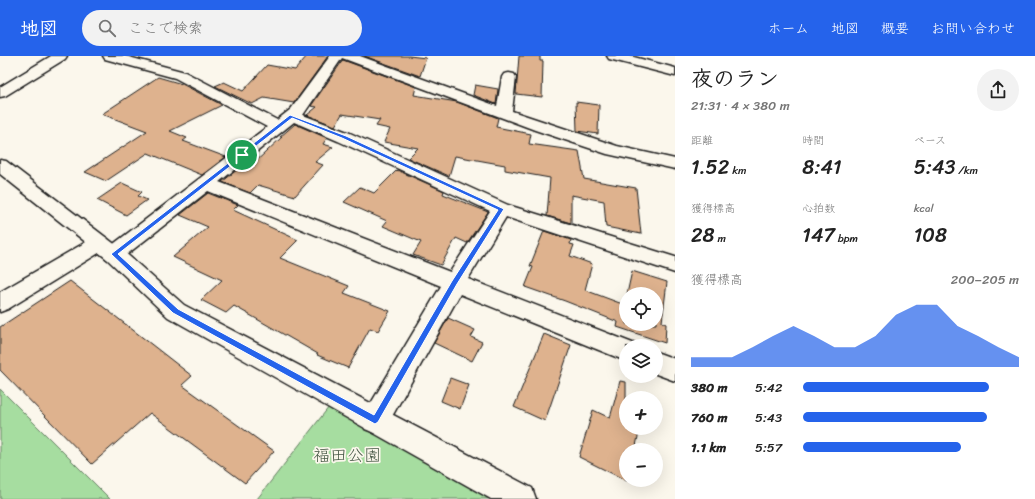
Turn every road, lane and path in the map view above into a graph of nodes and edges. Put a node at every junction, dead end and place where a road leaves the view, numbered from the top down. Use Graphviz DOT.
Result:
graph roads {
  1 [pos="60,56"];
  2 [pos="110,56"];
  3 [pos="337,56"];
  4 [pos="347,56"];
  5 [pos="614,56"];
  6 [pos="675,72"];
  7 [pos="509,77"];
  8 [pos="0,93"];
  9 [pos="504,114"];
  10 [pos="285,121"];
  11 [pos="675,164"];
  12 [pos="0,165"];
  13 [pos="206,183"];
  14 [pos="501,209"];
  15 [pos="107,249"];
  16 [pos="675,265"];
  17 [pos="455,282"];
  18 [pos="0,303"];
  19 [pos="619,348"];
  20 [pos="663,366"];
  21 [pos="675,370"];
  22 [pos="375,420"];
  23 [pos="521,499"];
  1 -- 8 [label="street"];
  2 -- 10 [label="street"];
  3 -- 10 [label="street"];
  4 -- 9 [label="street"];
  5 -- 6 [label="street"];
  7 -- 9 [label="street"];
  9 -- 11 [label="street"];
  10 -- 13 [label="street"];
  10 -- 14 [label="street"];
  12 -- 15 [label="street"];
  13 -- 15 [label="street"];
  13 -- 17 [label="street"];
  14 -- 16 [label="street"];
  14 -- 17 [label="street"];
  15 -- 18 [label="street"];
  15 -- 22 [label="street"];
  17 -- 19 [label="street"];
  17 -- 22 [label="street"];
  20 -- 21 [label="street"];
  22 -- 23 [label="street"];
}
